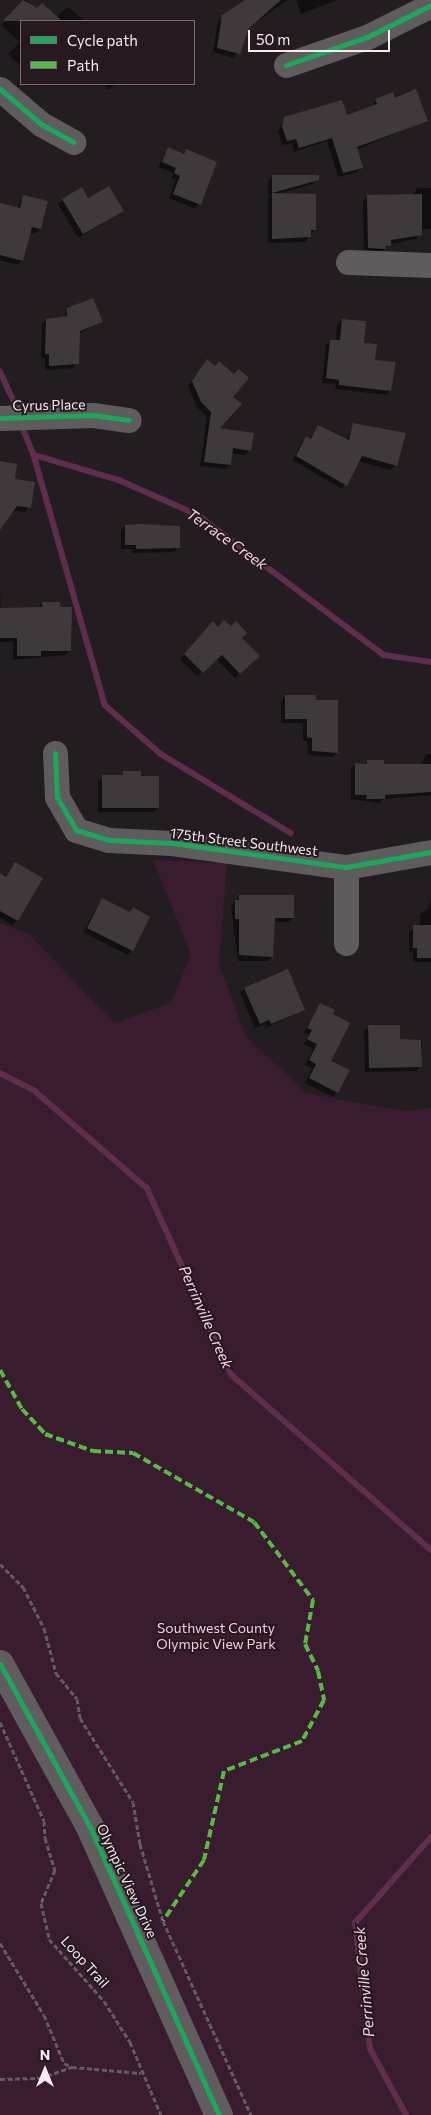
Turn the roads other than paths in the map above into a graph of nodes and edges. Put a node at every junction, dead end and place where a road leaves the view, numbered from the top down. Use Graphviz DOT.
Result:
graph roads {
  1 [pos="431,5"];
  2 [pos="286,65"];
  3 [pos="0,89"];
  4 [pos="73,142"];
  5 [pos="348,262"];
  6 [pos="431,266"];
  7 [pos="0,418"];
  8 [pos="129,420"];
  9 [pos="55,753"];
  10 [pos="431,852"];
  11 [pos="346,867"];
  12 [pos="346,943"];
  13 [pos="0,1664"];
  14 [pos="219,2115"];
  1 -- 2 [label="street"];
  3 -- 4 [label="street"];
  5 -- 6 [label="street"];
  7 -- 8 [label="street, Cyrus Place"];
  9 -- 11 [label="street, 175th Street Southwest"];
  10 -- 11 [label="street, 175th Street Southwest"];
  11 -- 12 [label="street"];
  13 -- 14 [label="main road, Olympic View Drive"];
}
